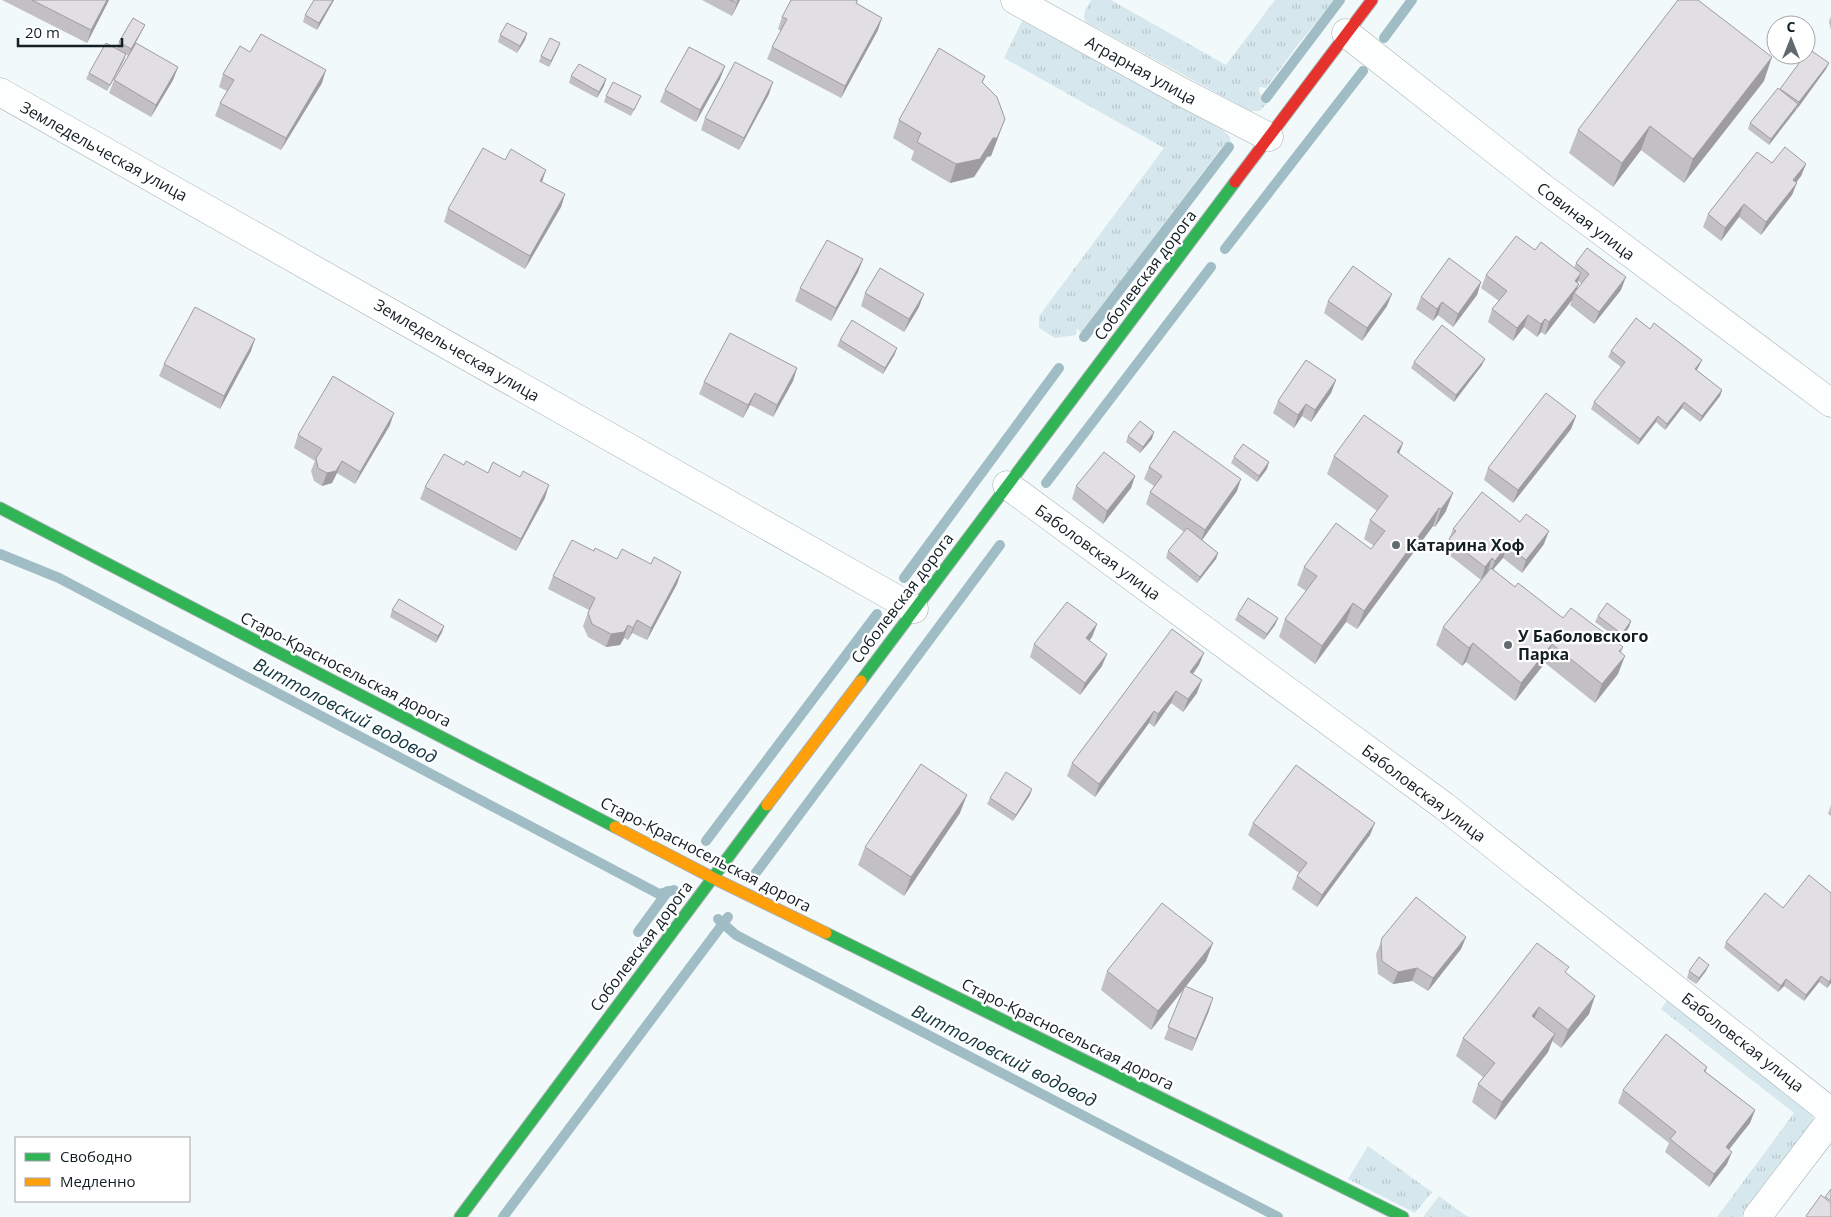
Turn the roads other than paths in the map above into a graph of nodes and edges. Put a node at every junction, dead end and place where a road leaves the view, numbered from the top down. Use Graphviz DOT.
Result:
graph roads {
  1 [pos="1015,0"];
  2 [pos="1372,0"];
  3 [pos="1346,33"];
  4 [pos="0,92"];
  5 [pos="1269,137"];
  6 [pos="1831,403"];
  7 [pos="1008,485"];
  8 [pos="0,508"];
  9 [pos="914,609"];
  10 [pos="713,878"];
  11 [pos="1831,1112"];
  12 [pos="1831,1120"];
  13 [pos="460,1217"];
  14 [pos="1403,1217"];
  15 [pos="1757,1217"];
  1 -- 5 [label="street, Аграрная улица"];
  2 -- 3 [label="street, Соболевская дорога"];
  3 -- 5 [label="street, Соболевская дорога"];
  3 -- 6 [label="street, Совиная улица"];
  4 -- 9 [label="street, Земледельческая улица"];
  5 -- 7 [label="street, Соболевская дорога"];
  7 -- 9 [label="street, Соболевская дорога"];
  7 -- 11 [label="street, Баболовская улица"];
  8 -- 10 [label="street, Старо-Красносельская дорога"];
  9 -- 10 [label="street, Соболевская дорога"];
  10 -- 13 [label="street, Соболевская дорога"];
  10 -- 14 [label="street, Старо-Красносельская дорога"];
  12 -- 15 [label="street"];
}
